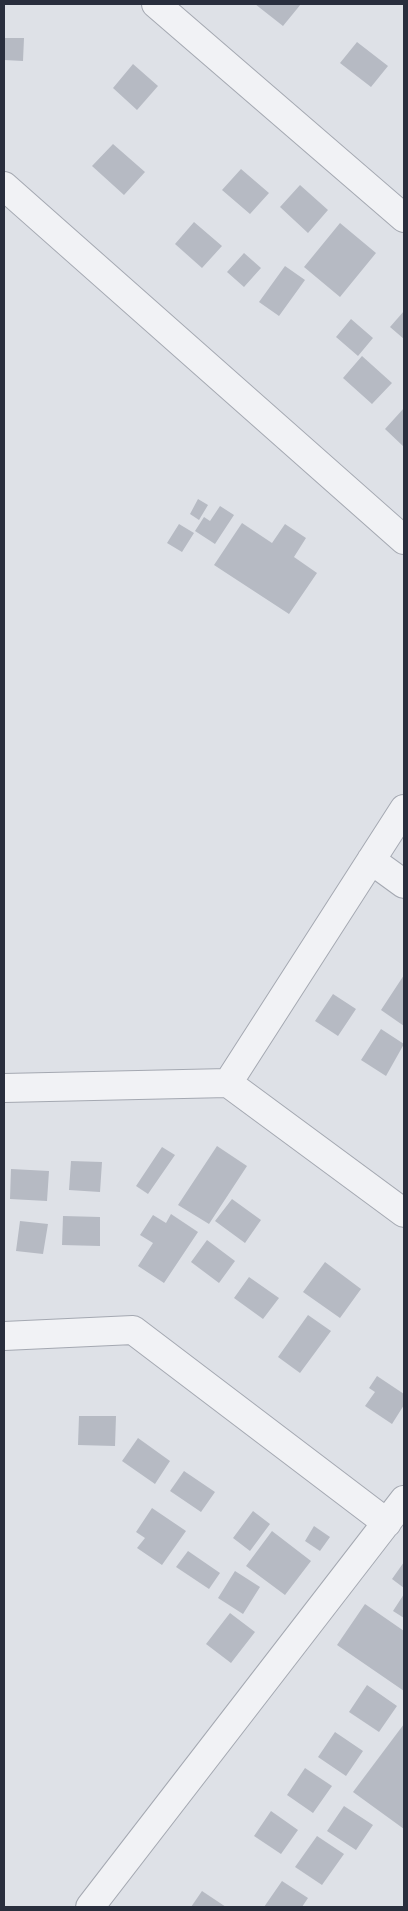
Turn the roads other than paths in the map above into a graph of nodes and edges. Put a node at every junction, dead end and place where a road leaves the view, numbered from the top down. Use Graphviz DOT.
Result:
graph roads {
  1 [pos="156,4"];
  2 [pos="4,186"];
  3 [pos="404,218"];
  4 [pos="404,540"];
  5 [pos="404,809"];
  6 [pos="371,860"];
  7 [pos="404,884"];
  8 [pos="228,1083"];
  9 [pos="4,1088"];
  10 [pos="404,1213"];
  11 [pos="4,1336"];
  12 [pos="404,1500"];
  13 [pos="387,1522"];
  14 [pos="90,1907"];
  1 -- 3 [label="street"];
  2 -- 4 [label="street"];
  5 -- 6 [label="street"];
  6 -- 7 [label="street"];
  6 -- 8 [label="street"];
  8 -- 9 [label="street"];
  8 -- 10 [label="street"];
  11 -- 13 [label="street"];
  12 -- 13 [label="street"];
  13 -- 14 [label="street"];
}
